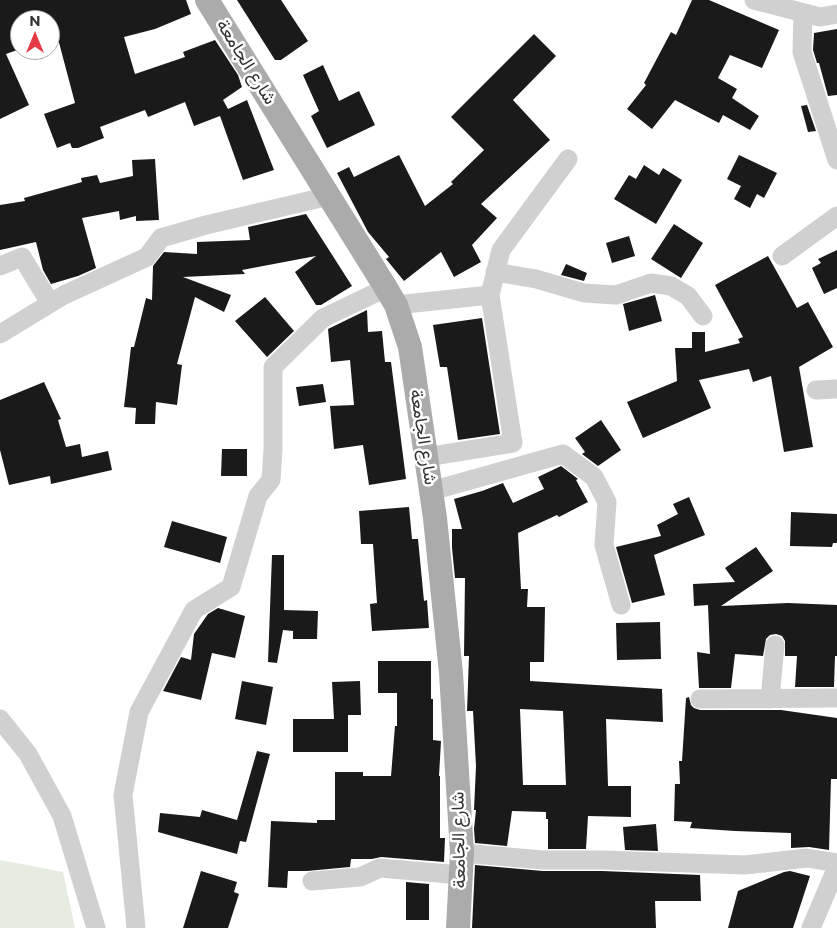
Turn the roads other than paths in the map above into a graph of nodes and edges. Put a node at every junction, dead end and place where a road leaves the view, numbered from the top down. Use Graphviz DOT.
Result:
graph roads {
  1 [pos="207,0"];
  2 [pos="754,0"];
  3 [pos="802,12"];
  4 [pos="837,14"];
  5 [pos="568,160"];
  6 [pos="837,160"];
  7 [pos="329,196"];
  8 [pos="837,216"];
  9 [pos="782,256"];
  10 [pos="0,266"];
  11 [pos="495,272"];
  12 [pos="490,295"];
  13 [pos="391,297"];
  14 [pos="50,303"];
  15 [pos="703,316"];
  16 [pos="0,334"];
  17 [pos="837,389"];
  18 [pos="816,390"];
  19 [pos="426,457"];
  20 [pos="431,491"];
  21 [pos="621,605"];
  22 [pos="775,645"];
  23 [pos="837,698"];
  24 [pos="700,699"];
  25 [pos="770,699"];
  26 [pos="0,719"];
  27 [pos="462,864"];
  28 [pos="837,865"];
  29 [pos="312,881"];
  30 [pos="96,928"];
  31 [pos="136,928"];
  32 [pos="458,928"];
  33 [pos="811,928"];
  1 -- 7 [label="main road, شارع الجامعة"];
  2 -- 3 [label="street"];
  3 -- 4 [label="street"];
  3 -- 6 [label="street"];
  5 -- 11 [label="street"];
  7 -- 13 [label="main road, شارع الجامعة"];
  7 -- 14 [label="street"];
  8 -- 9 [label="street"];
  10 -- 14 [label="street"];
  11 -- 12 [label="street"];
  11 -- 15 [label="street"];
  12 -- 13 [label="street"];
  12 -- 19 [label="street"];
  13 -- 19 [label="main road, شارع الجامعة"];
  13 -- 31 [label="street"];
  14 -- 16 [label="street"];
  17 -- 18 [label="street"];
  19 -- 20 [label="main road, شارع الجامعة"];
  20 -- 21 [label="street"];
  20 -- 27 [label="main road, شارع الجامعة"];
  22 -- 25 [label="street"];
  23 -- 25 [label="street"];
  24 -- 25 [label="street"];
  26 -- 30 [label="street"];
  27 -- 28 [label="street"];
  27 -- 29 [label="street"];
  27 -- 32 [label="main road, شارع الجامعة"];
  28 -- 33 [label="street"];
}
